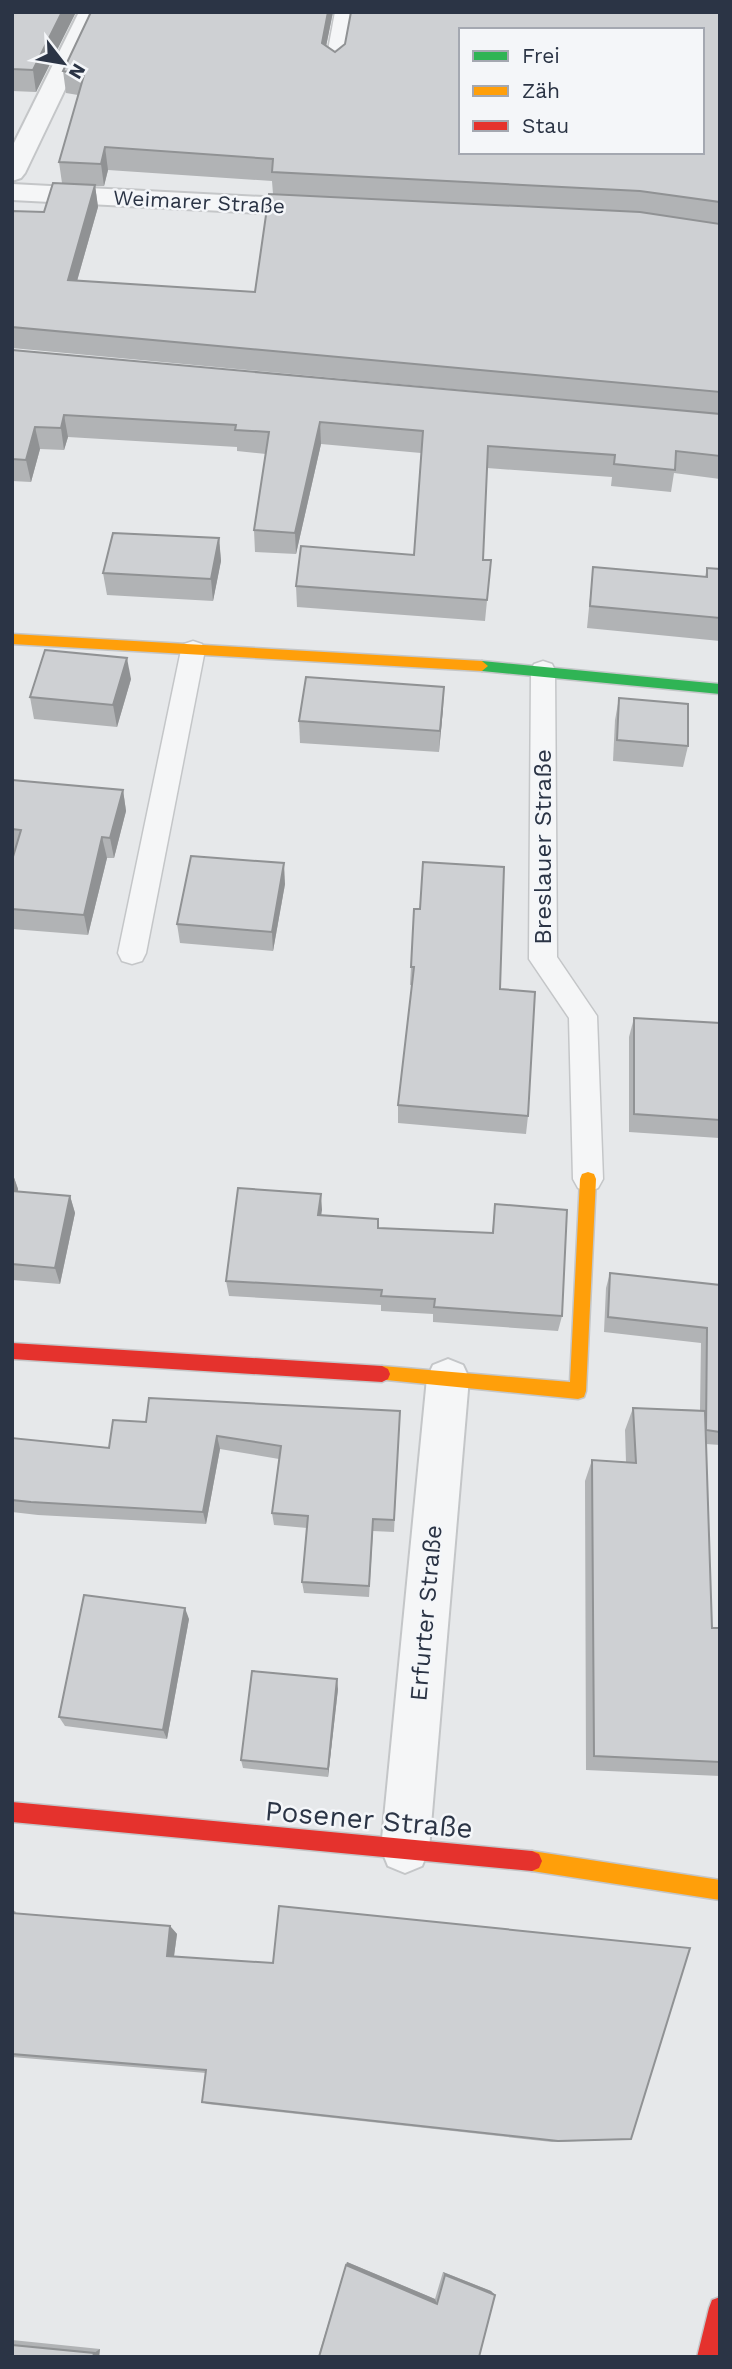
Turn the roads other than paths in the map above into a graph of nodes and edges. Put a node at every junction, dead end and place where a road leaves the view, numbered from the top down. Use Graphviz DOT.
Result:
graph roads {
  1 [pos="91,12"];
  2 [pos="344,12"];
  3 [pos="334,66"];
  4 [pos="12,173"];
  5 [pos="12,192"];
  6 [pos="345,209"];
  7 [pos="12,639"];
  8 [pos="193,650"];
  9 [pos="543,670"];
  10 [pos="720,689"];
  11 [pos="132,953"];
  12 [pos="588,1179"];
  13 [pos="12,1351"];
  14 [pos="449,1378"];
  15 [pos="12,1812"];
  16 [pos="405,1849"];
  17 [pos="720,1890"];
  18 [pos="720,2308"];
  19 [pos="708,2357"];
  1 -- 4 [label="street"];
  2 -- 3 [label="lane"];
  5 -- 6 [label="street, Weimarer Straße"];
  7 -- 8 [label="street"];
  8 -- 9 [label="street"];
  8 -- 11 [label="lane"];
  9 -- 10 [label="street"];
  9 -- 12 [label="lane, Breslauer Straße"];
  12 -- 14 [label="street"];
  13 -- 14 [label="street"];
  14 -- 16 [label="street, Erfurter Straße"];
  15 -- 16 [label="street, Posener Straße"];
  16 -- 17 [label="street, Posener Straße"];
  18 -- 19 [label="street"];
}
